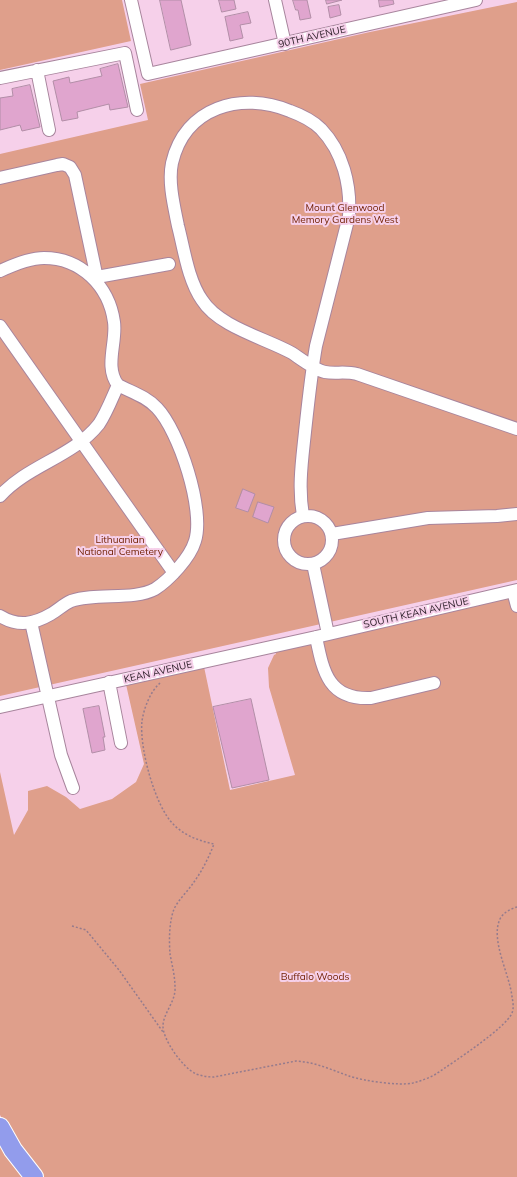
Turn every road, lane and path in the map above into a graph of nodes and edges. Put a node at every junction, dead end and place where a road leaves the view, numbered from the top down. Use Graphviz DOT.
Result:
graph roads {
  1 [pos="131,0"];
  2 [pos="275,0"];
  3 [pos="476,0"];
  4 [pos="422,6"];
  5 [pos="285,44"];
  6 [pos="37,70"];
  7 [pos="0,78"];
  8 [pos="137,110"];
  9 [pos="49,130"];
  10 [pos="0,178"];
  11 [pos="169,264"];
  12 [pos="0,271"];
  13 [pos="97,280"];
  14 [pos="0,326"];
  15 [pos="313,366"];
  16 [pos="118,385"];
  17 [pos="517,429"];
  18 [pos="82,441"];
  19 [pos="0,496"];
  20 [pos="517,514"];
  21 [pos="303,516"];
  22 [pos="332,534"];
  23 [pos="313,564"];
  24 [pos="174,572"];
  25 [pos="515,590"];
  26 [pos="517,606"];
  27 [pos="0,616"];
  28 [pos="31,622"];
  29 [pos="328,634"];
  30 [pos="316,637"];
  31 [pos="109,682"];
  32 [pos="160,683"];
  33 [pos="434,684"];
  34 [pos="47,696"];
  35 [pos="0,707"];
  36 [pos="121,743"];
  37 [pos="73,788"];
  38 [pos="517,907"];
  39 [pos="72,926"];
  40 [pos="163,1032"];
  41 [pos="0,1127"];
  42 [pos="34,1177"];
  1 -- 5 [label="street, 90TH AVENUE"];
  2 -- 5 [label="street"];
  3 -- 4 [label="street, 90TH AVENUE"];
  4 -- 5 [label="street, 90TH AVENUE"];
  6 -- 7 [label="street"];
  6 -- 8 [label="street"];
  6 -- 9 [label="street"];
  10 -- 13 [label="street"];
  11 -- 13 [label="street"];
  12 -- 13 [label="street"];
  13 -- 16 [label="street"];
  14 -- 18 [label="street"];
  15 -- 15 [label="street"];
  15 -- 17 [label="street"];
  15 -- 21 [label="street"];
  16 -- 18 [label="street"];
  16 -- 24 [label="street"];
  18 -- 19 [label="street"];
  18 -- 24 [label="street"];
  20 -- 22 [label="street"];
  21 -- 22 [label="street"];
  21 -- 23 [label="street"];
  22 -- 23 [label="street"];
  23 -- 29 [label="street"];
  24 -- 28 [label="street"];
  25 -- 26 [label="street"];
  25 -- 29 [label="street, SOUTH KEAN AVENUE"];
  27 -- 28 [label="street"];
  28 -- 34 [label="street"];
  29 -- 30 [label="street, SOUTH KEAN AVENUE"];
  30 -- 31 [label="street, KEAN AVENUE"];
  30 -- 33 [label="street"];
  31 -- 34 [label="street, KEAN AVENUE"];
  31 -- 36 [label="street"];
  32 -- 40 [label="path"];
  34 -- 35 [label="street, KEAN AVENUE"];
  34 -- 37 [label="street"];
  38 -- 40 [label="path"];
  39 -- 40 [label="path"];
  41 -- 42 [label="highway"];
}
